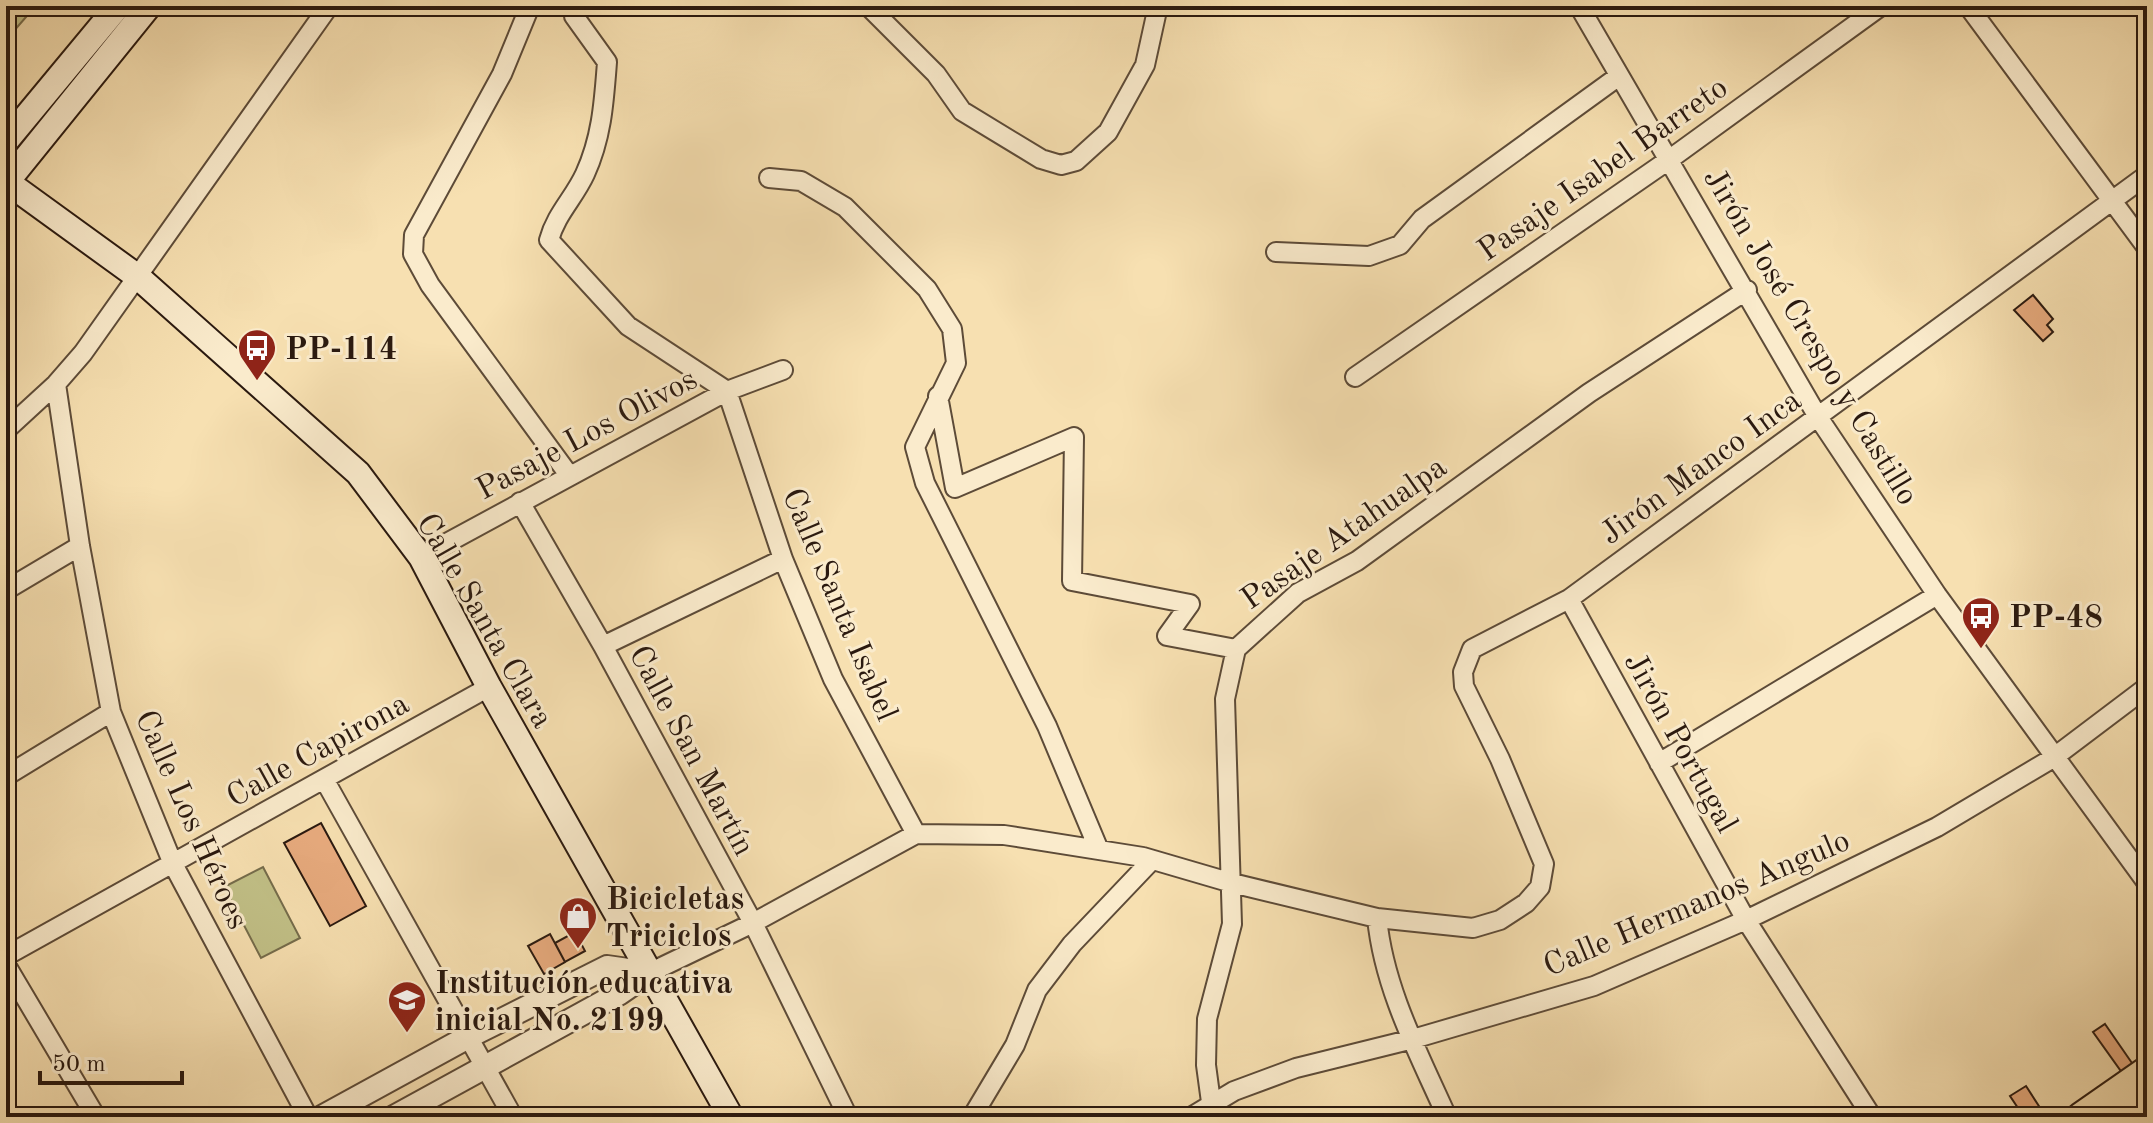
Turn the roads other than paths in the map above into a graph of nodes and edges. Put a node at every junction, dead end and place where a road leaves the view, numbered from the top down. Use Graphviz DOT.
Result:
graph roads {
  1 [pos="118,6"];
  2 [pos="149,6"];
  3 [pos="329,6"];
  4 [pos="530,6"];
  5 [pos="1158,6"];
  6 [pos="1579,6"];
  7 [pos="1881,6"];
  8 [pos="1968,6"];
  9 [pos="871,9"];
  10 [pos="574,16"];
  11 [pos="1619,76"];
  12 [pos="6,141"];
  13 [pos="1670,159"];
  14 [pos="2147,175"];
  15 [pos="769,178"];
  16 [pos="6,182"];
  17 [pos="2112,200"];
  18 [pos="2147,248"];
  19 [pos="1276,252"];
  20 [pos="138,277"];
  21 [pos="1747,290"];
  22 [pos="783,370"];
  23 [pos="1355,377"];
  24 [pos="56,384"];
  25 [pos="727,391"];
  26 [pos="938,395"];
  27 [pos="1818,417"];
  28 [pos="6,430"];
  29 [pos="569,475"];
  30 [pos="520,502"];
  31 [pos="80,546"];
  32 [pos="421,557"];
  33 [pos="783,559"];
  34 [pos="6,590"];
  35 [pos="1937,595"];
  36 [pos="1569,599"];
  37 [pos="603,646"];
  38 [pos="1236,649"];
  39 [pos="489,687"];
  40 [pos="2147,687"];
  41 [pos="111,712"];
  42 [pos="2053,758"];
  43 [pos="1659,763"];
  44 [pos="6,776"];
  45 [pos="324,779"];
  46 [pos="916,834"];
  47 [pos="1099,850"];
  48 [pos="1152,860"];
  49 [pos="173,864"];
  50 [pos="1232,883"];
  51 [pos="2147,883"];
  52 [pos="1377,918"];
  53 [pos="1746,920"];
  54 [pos="753,923"];
  55 [pos="6,956"];
  56 [pos="6,965"];
  57 [pos="649,973"];
  58 [pos="468,1037"];
  59 [pos="1413,1039"];
  60 [pos="484,1065"];
  61 [pos="2147,1071"];
  62 [pos="2147,1101"];
  63 [pos="1211,1102"];
  64 [pos="96,1117"];
  65 [pos="308,1117"];
  66 [pos="322,1117"];
  67 [pos="394,1117"];
  68 [pos="513,1117"];
  69 [pos="731,1117"];
  70 [pos="848,1117"];
  71 [pos="972,1117"];
  72 [pos="1191,1117"];
  73 [pos="1447,1117"];
  74 [pos="1872,1117"];
  75 [pos="2081,1117"];
  76 [pos="2123,1117"];
  1 -- 12 [label="main road"];
  2 -- 16 [label="main road"];
  3 -- 20 [label="street"];
  4 -- 29 [label="street"];
  5 -- 9 [label="street"];
  6 -- 11 [label="street, Jirón José Crespo y Castillo"];
  7 -- 13 [label="street, Pasaje Isabel Barreto"];
  8 -- 17 [label="street"];
  10 -- 25 [label="street"];
  11 -- 13 [label="street, Jirón José Crespo y Castillo"];
  11 -- 19 [label="street"];
  13 -- 21 [label="street, Jirón José Crespo y Castillo"];
  13 -- 23 [label="street, Pasaje Isabel Barreto"];
  14 -- 17 [label="street, Jirón Manco Inca"];
  15 -- 26 [label="street"];
  16 -- 20 [label="main road, Calle Santa Clara"];
  17 -- 18 [label="street"];
  17 -- 27 [label="street, Jirón Manco Inca"];
  20 -- 24 [label="street"];
  20 -- 32 [label="main road, Calle Santa Clara"];
  21 -- 27 [label="street, Jirón José Crespo y Castillo"];
  21 -- 38 [label="street, Pasaje Atahualpa"];
  22 -- 25 [label="street, Pasaje Los Olivos"];
  24 -- 28 [label="street"];
  24 -- 31 [label="street, Calle Los Héroes"];
  25 -- 29 [label="street, Pasaje Los Olivos"];
  25 -- 33 [label="street, Calle Santa Isabel"];
  26 -- 38 [label="street"];
  26 -- 47 [label="street"];
  27 -- 35 [label="street, Jirón José Crespo y Castillo"];
  27 -- 36 [label="street, Jirón Manco Inca"];
  29 -- 30 [label="street, Pasaje Los Olivos"];
  30 -- 32 [label="street, Pasaje Los Olivos"];
  30 -- 37 [label="street, Calle San Martín"];
  31 -- 34 [label="street"];
  31 -- 41 [label="street, Calle Los Héroes"];
  32 -- 39 [label="main road, Calle Santa Clara"];
  33 -- 37 [label="street"];
  33 -- 46 [label="street, Calle Santa Isabel"];
  35 -- 42 [label="street, Jirón José Crespo y Castillo"];
  35 -- 43 [label="street"];
  36 -- 43 [label="street, Jirón Portugal"];
  36 -- 52 [label="street, Jirón Manco Inca"];
  37 -- 54 [label="street, Calle San Martín"];
  38 -- 50 [label="street, Pasaje Atahualpa"];
  39 -- 45 [label="street, Calle Capirona"];
  39 -- 57 [label="main road, Calle Santa Clara"];
  40 -- 42 [label="street, Calle Hermanos Angulo"];
  41 -- 44 [label="street"];
  41 -- 49 [label="street, Calle Los Héroes"];
  42 -- 51 [label="street, Jirón José Crespo y Castillo"];
  42 -- 53 [label="street, Calle Hermanos Angulo"];
  43 -- 53 [label="street, Jirón Portugal"];
  45 -- 49 [label="street, Calle Capirona"];
  45 -- 58 [label="street"];
  46 -- 47 [label="street"];
  46 -- 54 [label="street"];
  47 -- 48 [label="street"];
  48 -- 50 [label="street"];
  48 -- 71 [label="street"];
  49 -- 55 [label="street, Calle Capirona"];
  49 -- 65 [label="street, Calle Los Héroes"];
  50 -- 52 [label="street"];
  50 -- 63 [label="street, Pasaje Atahualpa"];
  52 -- 59 [label="street"];
  53 -- 59 [label="street, Calle Hermanos Angulo"];
  53 -- 74 [label="street, Jirón Portugal"];
  54 -- 57 [label="street"];
  54 -- 70 [label="street, Calle San Martín"];
  56 -- 64 [label="street"];
  57 -- 58 [label="street"];
  57 -- 60 [label="street"];
  57 -- 69 [label="main road, Calle Santa Clara"];
  58 -- 60 [label="street"];
  58 -- 66 [label="street"];
  59 -- 63 [label="street, Calle Hermanos Angulo"];
  59 -- 73 [label="street"];
  60 -- 67 [label="street"];
  60 -- 68 [label="street"];
  61 -- 75 [label="main road"];
  62 -- 76 [label="main road"];
  63 -- 72 [label="street, Calle Hermanos Angulo"];
}
